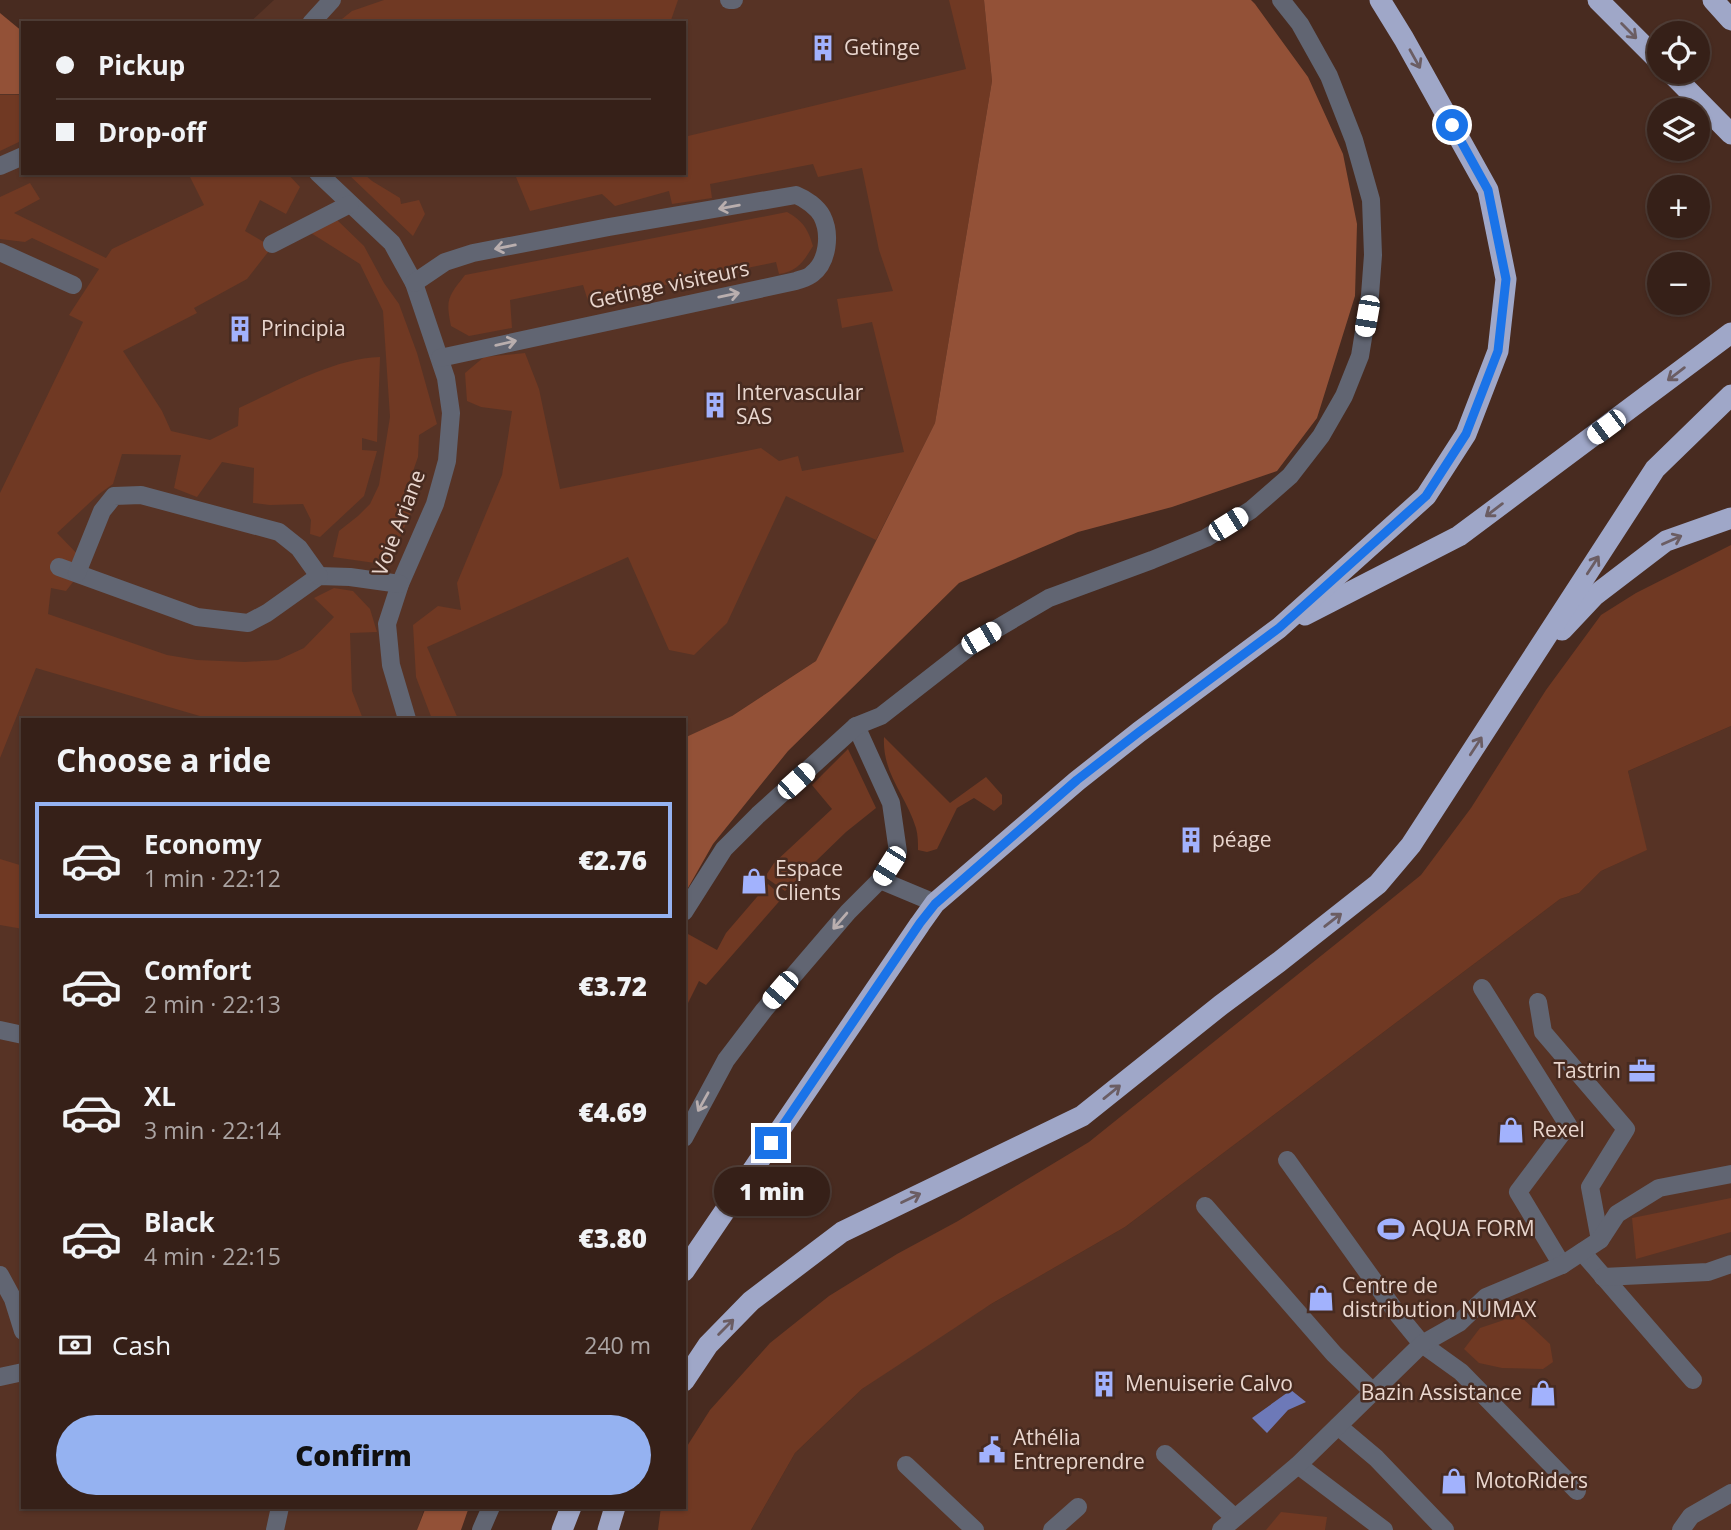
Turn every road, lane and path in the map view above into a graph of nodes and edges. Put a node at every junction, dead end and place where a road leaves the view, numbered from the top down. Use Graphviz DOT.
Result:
graph roads {
  1 [pos="332,0"];
  2 [pos="1281,0"];
  3 [pos="1380,0"];
  4 [pos="1598,0"];
  5 [pos="1713,0"];
  6 [pos="1731,20"];
  7 [pos="313,21"];
  8 [pos="1647,49"];
  9 [pos="1682,84"];
  10 [pos="1731,134"];
  11 [pos="21,157"];
  12 [pos="0,166"];
  13 [pos="320,175"];
  14 [pos="350,204"];
  15 [pos="272,244"];
  16 [pos="0,253"];
  17 [pos="414,283"];
  18 [pos="73,285"];
  19 [pos="1731,333"];
  20 [pos="440,358"];
  21 [pos="1731,395"];
  22 [pos="1731,518"];
  23 [pos="60,567"];
  24 [pos="77,573"];
  25 [pos="319,576"];
  26 [pos="400,584"];
  27 [pos="1279,628"];
  28 [pos="1529,664"];
  29 [pos="407,718"];
  30 [pos="856,726"];
  31 [pos="880,880"];
  32 [pos="935,904"];
  33 [pos="686,909"];
  34 [pos="1482,988"];
  35 [pos="1538,1002"];
  36 [pos="0,1030"];
  37 [pos="21,1035"];
  38 [pos="686,1134"];
  39 [pos="1287,1160"];
  40 [pos="1731,1174"];
  41 [pos="1205,1206"];
  42 [pos="1600,1240"];
  43 [pos="1582,1252"];
  44 [pos="1731,1264"];
  45 [pos="1562,1265"];
  46 [pos="686,1268"];
  47 [pos="0,1275"];
  48 [pos="1603,1276"];
  49 [pos="21,1325"];
  50 [pos="1422,1344"];
  51 [pos="686,1378"];
  52 [pos="1693,1380"];
  53 [pos="1373,1392"];
  54 [pos="1338,1426"];
  55 [pos="1165,1454"];
  56 [pos="906,1465"];
  57 [pos="1298,1465"];
  58 [pos="1577,1491"];
  59 [pos="1731,1493"];
  60 [pos="1079,1507"];
  61 [pos="280,1509"];
  62 [pos="490,1509"];
  63 [pos="570,1509"];
  64 [pos="614,1509"];
  65 [pos="1228,1524"];
  66 [pos="275,1530"];
  67 [pos="481,1530"];
  68 [pos="562,1530"];
  69 [pos="608,1530"];
  70 [pos="975,1530"];
  71 [pos="1052,1530"];
  72 [pos="1384,1530"];
  73 [pos="1445,1530"];
  74 [pos="1681,1530"];
  1 -- 7 [label="street"];
  2 -- 30 [label="street"];
  3 -- 27 [label="highway, one-way"];
  4 -- 8 [label="highway, one-way"];
  5 -- 6 [label="highway"];
  9 -- 10 [label="highway"];
  11 -- 12 [label="street"];
  13 -- 14 [label="street, Voie Ariane"];
  14 -- 15 [label="street"];
  14 -- 17 [label="street, Voie Ariane"];
  16 -- 18 [label="street"];
  17 -- 20 [label="street, Voie Ariane"];
  20 -- 17 [label="street, Getinge visiteurs, one-way"];
  19 -- 27 [label="highway, one-way"];
  20 -- 26 [label="street, Voie Ariane"];
  28 -- 21 [label="highway, one-way"];
  28 -- 22 [label="highway, one-way"];
  23 -- 24 [label="street"];
  24 -- 25 [label="street"];
  24 -- 25 [label="street"];
  25 -- 26 [label="street"];
  26 -- 29 [label="street, Voie Ariane"];
  27 -- 32 [label="highway"];
  51 -- 28 [label="highway, one-way"];
  30 -- 31 [label="street"];
  30 -- 33 [label="street"];
  31 -- 32 [label="street"];
  31 -- 38 [label="street, one-way"];
  32 -- 46 [label="highway"];
  34 -- 45 [label="street"];
  35 -- 42 [label="street"];
  36 -- 37 [label="street"];
  39 -- 50 [label="street"];
  40 -- 42 [label="street"];
  41 -- 53 [label="street"];
  42 -- 43 [label="street"];
  43 -- 45 [label="street"];
  43 -- 48 [label="street"];
  44 -- 48 [label="street"];
  45 -- 50 [label="street"];
  47 -- 49 [label="street"];
  48 -- 52 [label="street"];
  50 -- 53 [label="street"];
  50 -- 58 [label="street"];
  53 -- 54 [label="street"];
  54 -- 57 [label="street"];
  54 -- 73 [label="street"];
  55 -- 65 [label="street"];
  56 -- 70 [label="street"];
  57 -- 65 [label="street"];
  57 -- 72 [label="street"];
  59 -- 74 [label="street"];
  60 -- 71 [label="street"];
  61 -- 66 [label="street"];
  62 -- 67 [label="street"];
  63 -- 68 [label="highway"];
  64 -- 69 [label="highway"];
}
